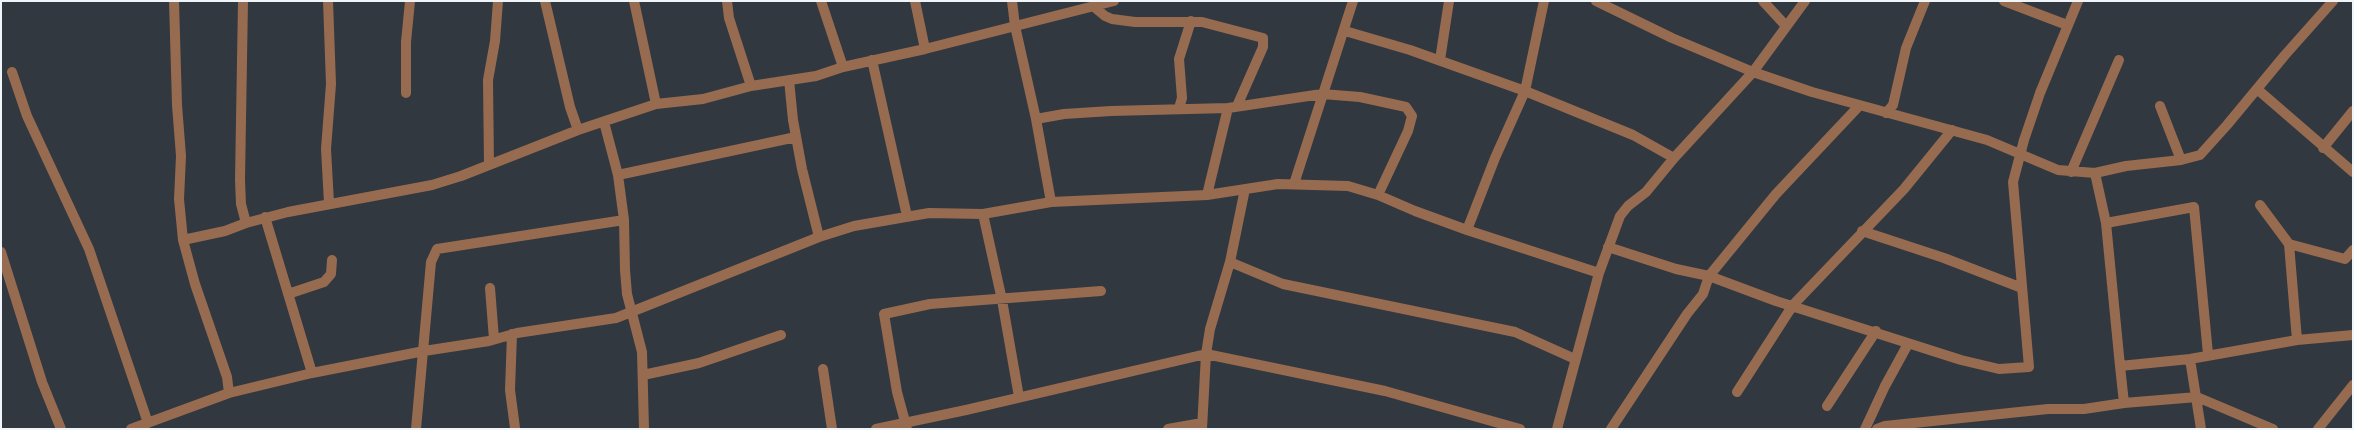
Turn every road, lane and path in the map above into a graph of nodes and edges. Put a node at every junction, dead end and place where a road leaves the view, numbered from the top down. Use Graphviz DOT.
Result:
graph roads {
  1 [pos="174,1"];
  2 [pos="243,1"];
  3 [pos="328,1"];
  4 [pos="410,1"];
  5 [pos="498,1"];
  6 [pos="545,1"];
  7 [pos="634,1"];
  8 [pos="727,1"];
  9 [pos="821,1"];
  10 [pos="915,1"];
  11 [pos="1012,1"];
  12 [pos="1353,1"];
  13 [pos="1449,1"];
  14 [pos="1544,1"];
  15 [pos="1596,1"];
  16 [pos="1763,1"];
  17 [pos="1805,1"];
  18 [pos="1925,1"];
  19 [pos="2004,1"];
  20 [pos="2078,1"];
  21 [pos="2333,1"];
  22 [pos="1109,2"];
  23 [pos="1093,6"];
  24 [pos="1191,21"];
  25 [pos="2067,25"];
  26 [pos="1015,26"];
  27 [pos="1786,26"];
  28 [pos="1344,31"];
  29 [pos="925,49"];
  30 [pos="872,60"];
  31 [pos="1440,60"];
  32 [pos="2119,60"];
  33 [pos="843,67"];
  34 [pos="12,72"];
  35 [pos="1753,72"];
  36 [pos="789,80"];
  37 [pos="751,86"];
  38 [pos="2257,89"];
  39 [pos="1525,91"];
  40 [pos="406,93"];
  41 [pos="1322,94"];
  42 [pos="1182,98"];
  43 [pos="656,104"];
  44 [pos="1859,106"];
  45 [pos="2160,106"];
  46 [pos="1232,107"];
  47 [pos="1180,108"];
  48 [pos="1197,108"];
  49 [pos="1892,111"];
  50 [pos="2353,111"];
  51 [pos="1036,119"];
  52 [pos="604,122"];
  53 [pos="578,130"];
  54 [pos="1952,130"];
  55 [pos="796,137"];
  56 [pos="2323,148"];
  57 [pos="2020,155"];
  58 [pos="1674,158"];
  59 [pos="2181,160"];
  60 [pos="489,165"];
  61 [pos="2071,172"];
  62 [pos="2353,172"];
  63 [pos="2095,173"];
  64 [pos="618,175"];
  65 [pos="1294,184"];
  66 [pos="1245,189"];
  67 [pos="1206,195"];
  68 [pos="1378,195"];
  69 [pos="1051,202"];
  70 [pos="329,203"];
  71 [pos="2260,205"];
  72 [pos="983,214"];
  73 [pos="907,216"];
  74 [pos="265,218"];
  75 [pos="624,220"];
  76 [pos="246,223"];
  77 [pos="2106,223"];
  78 [pos="1467,230"];
  79 [pos="1862,232"];
  80 [pos="819,237"];
  81 [pos="183,240"];
  82 [pos="2289,244"];
  83 [pos="1608,247"];
  84 [pos="2353,250"];
  85 [pos="1,252"];
  86 [pos="332,260"];
  87 [pos="1230,262"];
  88 [pos="1599,273"];
  89 [pos="1709,276"];
  90 [pos="490,288"];
  91 [pos="2022,288"];
  92 [pos="1101,291"];
  93 [pos="288,294"];
  94 [pos="1002,300"];
  95 [pos="1793,305"];
  96 [pos="632,310"];
  97 [pos="1876,331"];
  98 [pos="512,334"];
  99 [pos="782,335"];
  100 [pos="2353,335"];
  101 [pos="494,339"];
  102 [pos="2298,340"];
  103 [pos="1908,344"];
  104 [pos="424,350"];
  105 [pos="1206,354"];
  106 [pos="2208,354"];
  107 [pos="2190,358"];
  108 [pos="1575,359"];
  109 [pos="2120,366"];
  110 [pos="823,369"];
  111 [pos="312,372"];
  112 [pos="643,375"];
  113 [pos="2353,385"];
  114 [pos="1737,392"];
  115 [pos="229,393"];
  116 [pos="2197,397"];
  117 [pos="1019,398"];
  118 [pos="2124,403"];
  119 [pos="1827,406"];
  120 [pos="148,424"];
  121 [pos="905,425"];
  122 [pos="1202,426"];
  123 [pos="515,428"];
  124 [pos="61,429"];
  125 [pos="131,429"];
  126 [pos="416,429"];
  127 [pos="644,429"];
  128 [pos="832,429"];
  129 [pos="876,429"];
  130 [pos="1168,429"];
  131 [pos="1520,429"];
  132 [pos="1557,429"];
  133 [pos="1611,429"];
  134 [pos="1865,429"];
  135 [pos="1877,429"];
  136 [pos="2201,429"];
  137 [pos="2273,429"];
  138 [pos="2318,429"];
  1 -- 81 [label="street"];
  2 -- 76 [label="street"];
  3 -- 70 [label="street"];
  4 -- 40 [label="street"];
  5 -- 60 [label="street"];
  6 -- 53 [label="street"];
  7 -- 43 [label="street"];
  8 -- 37 [label="street"];
  9 -- 33 [label="street"];
  10 -- 29 [label="street"];
  11 -- 26 [label="street"];
  12 -- 28 [label="street"];
  13 -- 31 [label="street"];
  14 -- 39 [label="street"];
  15 -- 35 [label="street"];
  16 -- 27 [label="street"];
  17 -- 27 [label="street"];
  18 -- 49 [label="street"];
  19 -- 25 [label="street"];
  20 -- 25 [label="street"];
  21 -- 38 [label="street"];
  22 -- 23 [label="street"];
  23 -- 24 [label="street"];
  23 -- 26 [label="street"];
  24 -- 42 [label="street"];
  24 -- 46 [label="street"];
  25 -- 57 [label="street"];
  26 -- 29 [label="street"];
  26 -- 51 [label="street"];
  27 -- 35 [label="street"];
  28 -- 31 [label="street"];
  28 -- 41 [label="street"];
  29 -- 30 [label="street"];
  30 -- 33 [label="street"];
  30 -- 73 [label="street"];
  31 -- 39 [label="street"];
  32 -- 61 [label="street"];
  33 -- 36 [label="street"];
  34 -- 120 [label="street"];
  35 -- 44 [label="street"];
  35 -- 58 [label="street"];
  36 -- 37 [label="street"];
  36 -- 55 [label="street"];
  37 -- 43 [label="street"];
  38 -- 56 [label="street"];
  38 -- 59 [label="street"];
  39 -- 58 [label="street"];
  39 -- 78 [label="street"];
  41 -- 46 [label="street"];
  41 -- 65 [label="street"];
  41 -- 68 [label="street"];
  42 -- 47 [label="street"];
  42 -- 48 [label="street"];
  43 -- 52 [label="street"];
  44 -- 49 [label="street"];
  44 -- 89 [label="street"];
  45 -- 59 [label="street"];
  46 -- 48 [label="street"];
  46 -- 67 [label="street"];
  47 -- 48 [label="street"];
  47 -- 51 [label="street"];
  49 -- 54 [label="street"];
  50 -- 56 [label="street"];
  51 -- 69 [label="street"];
  52 -- 53 [label="street"];
  52 -- 64 [label="street"];
  53 -- 60 [label="street"];
  54 -- 57 [label="street"];
  54 -- 79 [label="street"];
  55 -- 64 [label="street"];
  55 -- 80 [label="street"];
  56 -- 62 [label="street"];
  57 -- 61 [label="street"];
  57 -- 91 [label="street"];
  58 -- 83 [label="street"];
  59 -- 63 [label="street"];
  60 -- 70 [label="street"];
  61 -- 63 [label="street"];
  63 -- 77 [label="street"];
  64 -- 75 [label="street"];
  65 -- 66 [label="street"];
  65 -- 68 [label="street"];
  66 -- 67 [label="street"];
  66 -- 87 [label="street"];
  67 -- 69 [label="street"];
  68 -- 78 [label="street"];
  69 -- 72 [label="street"];
  70 -- 74 [label="street"];
  71 -- 82 [label="street"];
  72 -- 73 [label="street"];
  72 -- 94 [label="street"];
  73 -- 80 [label="street"];
  74 -- 76 [label="street"];
  74 -- 93 [label="street"];
  75 -- 96 [label="street"];
  75 -- 104 [label="street"];
  76 -- 81 [label="street"];
  77 -- 106 [label="street"];
  77 -- 109 [label="street"];
  78 -- 88 [label="street"];
  79 -- 91 [label="street"];
  79 -- 95 [label="street"];
  80 -- 96 [label="street"];
  81 -- 115 [label="street"];
  82 -- 84 [label="street"];
  82 -- 102 [label="street"];
  83 -- 88 [label="street"];
  83 -- 89 [label="street"];
  85 -- 124 [label="street"];
  86 -- 93 [label="street"];
  87 -- 105 [label="street"];
  87 -- 108 [label="street"];
  88 -- 108 [label="street"];
  89 -- 95 [label="street"];
  89 -- 133 [label="street"];
  90 -- 101 [label="street"];
  91 -- 103 [label="street"];
  92 -- 94 [label="street"];
  93 -- 111 [label="street"];
  94 -- 117 [label="street"];
  94 -- 121 [label="street"];
  95 -- 97 [label="street"];
  95 -- 114 [label="street"];
  96 -- 98 [label="street"];
  96 -- 112 [label="street"];
  97 -- 103 [label="street"];
  97 -- 119 [label="street"];
  98 -- 101 [label="street"];
  98 -- 123 [label="street"];
  99 -- 112 [label="street"];
  100 -- 102 [label="street"];
  101 -- 104 [label="street"];
  102 -- 106 [label="street"];
  103 -- 134 [label="street"];
  104 -- 111 [label="street"];
  104 -- 126 [label="street"];
  105 -- 117 [label="street"];
  105 -- 122 [label="street"];
  105 -- 131 [label="street"];
  106 -- 107 [label="street"];
  107 -- 109 [label="street"];
  107 -- 116 [label="street"];
  108 -- 132 [label="street"];
  109 -- 118 [label="street"];
  110 -- 128 [label="street"];
  111 -- 115 [label="street"];
  112 -- 127 [label="street"];
  113 -- 138 [label="street"];
  115 -- 120 [label="street"];
  116 -- 118 [label="street"];
  116 -- 136 [label="street"];
  116 -- 137 [label="street"];
  117 -- 121 [label="street"];
  118 -- 135 [label="street"];
  120 -- 125 [label="street"];
  121 -- 129 [label="street"];
  122 -- 130 [label="street"];
}
